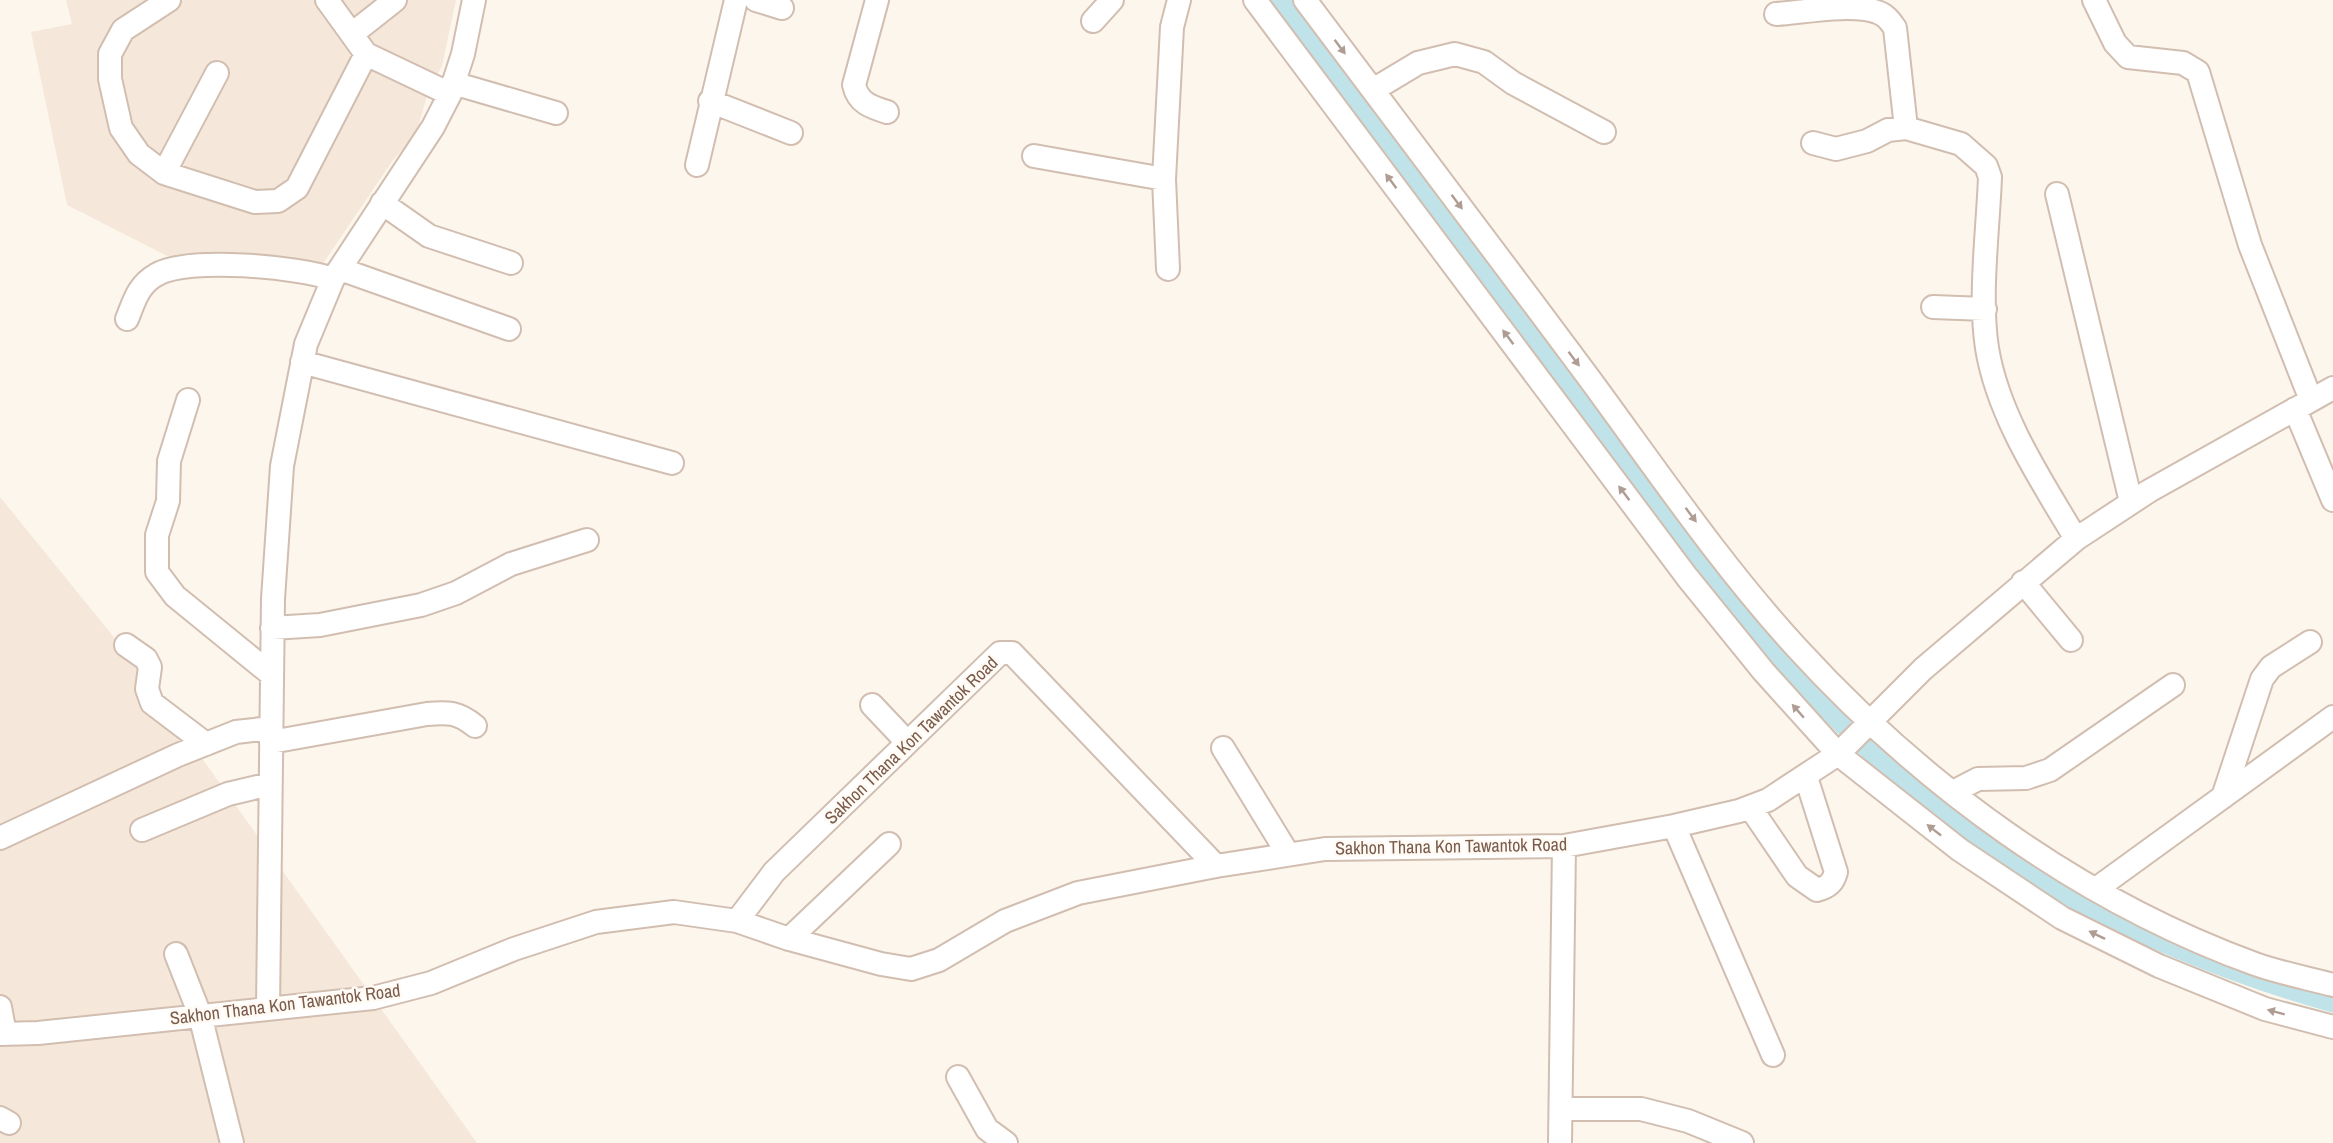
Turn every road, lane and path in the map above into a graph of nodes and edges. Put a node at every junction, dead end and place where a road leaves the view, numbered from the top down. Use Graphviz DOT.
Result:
graph roads {
  1 [pos="169,0"];
  2 [pos="327,0"];
  3 [pos="395,0"];
  4 [pos="474,0"];
  5 [pos="736,0"];
  6 [pos="756,0"];
  7 [pos="877,0"];
  8 [pos="1112,0"];
  9 [pos="1179,0"];
  10 [pos="1255,0"];
  11 [pos="1305,0"];
  12 [pos="2094,0"];
  13 [pos="782,8"];
  14 [pos="1776,14"];
  15 [pos="1093,21"];
  16 [pos="352,34"];
  17 [pos="366,54"];
  18 [pos="217,73"];
  19 [pos="451,88"];
  20 [pos="1373,90"];
  21 [pos="710,101"];
  22 [pos="887,112"];
  23 [pos="556,113"];
  24 [pos="1906,128"];
  25 [pos="1604,132"];
  26 [pos="791,133"];
  27 [pos="1813,143"];
  28 [pos="1034,156"];
  29 [pos="697,165"];
  30 [pos="164,173"];
  31 [pos="1164,179"];
  32 [pos="2057,194"];
  33 [pos="382,203"];
  34 [pos="511,263"];
  35 [pos="1168,268"];
  36 [pos="336,274"];
  37 [pos="1933,307"];
  38 [pos="1985,309"];
  39 [pos="127,320"];
  40 [pos="509,329"];
  41 [pos="302,362"];
  42 [pos="2333,388"];
  43 [pos="189,400"];
  44 [pos="2303,404"];
  45 [pos="672,463"];
  46 [pos="2333,500"];
  47 [pos="2131,502"];
  48 [pos="2076,539"];
  49 [pos="587,540"];
  50 [pos="2023,582"];
  51 [pos="272,628"];
  52 [pos="2071,640"];
  53 [pos="2310,642"];
  54 [pos="126,645"];
  55 [pos="272,675"];
  56 [pos="2173,685"];
  57 [pos="872,705"];
  58 [pos="2333,717"];
  59 [pos="1868,724"];
  60 [pos="475,726"];
  61 [pos="271,735"];
  62 [pos="907,742"];
  63 [pos="206,744"];
  64 [pos="1223,748"];
  65 [pos="1841,752"];
  66 [pos="1806,777"];
  67 [pos="270,784"];
  68 [pos="1953,792"];
  69 [pos="2223,797"];
  70 [pos="1750,807"];
  71 [pos="1674,826"];
  72 [pos="142,830"];
  73 [pos="0,838"];
  74 [pos="889,844"];
  75 [pos="1564,846"];
  76 [pos="1288,854"];
  77 [pos="1216,866"];
  78 [pos="2096,889"];
  79 [pos="737,921"];
  80 [pos="789,939"];
  81 [pos="176,954"];
  82 [pos="2333,985"];
  83 [pos="0,1007"];
  84 [pos="268,1008"];
  85 [pos="200,1015"];
  86 [pos="2333,1027"];
  87 [pos="2,1034"];
  88 [pos="1773,1055"];
  89 [pos="958,1077"];
  90 [pos="1562,1109"];
  91 [pos="232,1143"];
  92 [pos="1006,1143"];
  93 [pos="1560,1143"];
  94 [pos="1743,1143"];
  1 -- 30 [label="street"];
  2 -- 16 [label="street"];
  3 -- 16 [label="street"];
  4 -- 19 [label="street"];
  5 -- 21 [label="street"];
  6 -- 13 [label="street"];
  7 -- 22 [label="street"];
  8 -- 15 [label="street"];
  9 -- 31 [label="street"];
  65 -- 10 [label="street, one-way"];
  11 -- 20 [label="street, one-way"];
  12 -- 44 [label="street"];
  14 -- 24 [label="street"];
  16 -- 17 [label="street"];
  17 -- 19 [label="street"];
  17 -- 30 [label="street"];
  18 -- 30 [label="street"];
  19 -- 23 [label="street"];
  19 -- 33 [label="street"];
  20 -- 25 [label="street"];
  20 -- 59 [label="street, one-way"];
  21 -- 26 [label="street"];
  21 -- 29 [label="street"];
  24 -- 27 [label="street"];
  24 -- 38 [label="street"];
  28 -- 31 [label="street"];
  31 -- 35 [label="street"];
  32 -- 47 [label="street"];
  33 -- 34 [label="street"];
  33 -- 36 [label="street"];
  36 -- 39 [label="street"];
  36 -- 40 [label="street"];
  36 -- 41 [label="street"];
  37 -- 38 [label="street"];
  38 -- 48 [label="street"];
  41 -- 45 [label="street"];
  41 -- 51 [label="street"];
  42 -- 44 [label="street, Sakhon Thana Kon Tawantok Road"];
  43 -- 55 [label="street"];
  44 -- 46 [label="street"];
  44 -- 47 [label="street, Sakhon Thana Kon Tawantok Road"];
  47 -- 48 [label="street, Sakhon Thana Kon Tawantok Road"];
  48 -- 50 [label="street, Sakhon Thana Kon Tawantok Road"];
  49 -- 51 [label="street"];
  50 -- 52 [label="street"];
  50 -- 59 [label="street, Sakhon Thana Kon Tawantok Road"];
  51 -- 55 [label="street"];
  53 -- 69 [label="street"];
  54 -- 63 [label="street"];
  55 -- 61 [label="street"];
  56 -- 68 [label="street"];
  57 -- 62 [label="street"];
  58 -- 69 [label="street"];
  59 -- 65 [label="street, Sakhon Thana Kon Tawantok Road"];
  59 -- 68 [label="street"];
  60 -- 61 [label="street"];
  61 -- 63 [label="street"];
  61 -- 67 [label="street"];
  62 -- 77 [label="street, Sakhon Thana Kon Tawantok Road"];
  62 -- 79 [label="street, Sakhon Thana Kon Tawantok Road"];
  63 -- 73 [label="street"];
  64 -- 76 [label="street"];
  65 -- 66 [label="street, Sakhon Thana Kon Tawantok Road"];
  86 -- 65 [label="street, one-way"];
  66 -- 70 [label="street, Sakhon Thana Kon Tawantok Road"];
  66 -- 70 [label="street"];
  67 -- 72 [label="street"];
  67 -- 84 [label="street"];
  68 -- 78 [label="street"];
  69 -- 78 [label="street"];
  70 -- 71 [label="street, Sakhon Thana Kon Tawantok Road"];
  71 -- 75 [label="street, Sakhon Thana Kon Tawantok Road"];
  71 -- 88 [label="street"];
  74 -- 80 [label="street"];
  75 -- 76 [label="street, Sakhon Thana Kon Tawantok Road"];
  75 -- 90 [label="street"];
  76 -- 77 [label="street, Sakhon Thana Kon Tawantok Road"];
  77 -- 80 [label="street, Sakhon Thana Kon Tawantok Road"];
  78 -- 82 [label="street"];
  79 -- 80 [label="street, Sakhon Thana Kon Tawantok Road"];
  79 -- 84 [label="street, Sakhon Thana Kon Tawantok Road"];
  81 -- 85 [label="street"];
  83 -- 87 [label="street"];
  84 -- 85 [label="street, Sakhon Thana Kon Tawantok Road"];
  85 -- 87 [label="street, Sakhon Thana Kon Tawantok Road"];
  85 -- 91 [label="street"];
  89 -- 92 [label="street"];
  90 -- 93 [label="street"];
  90 -- 94 [label="street"];
}
